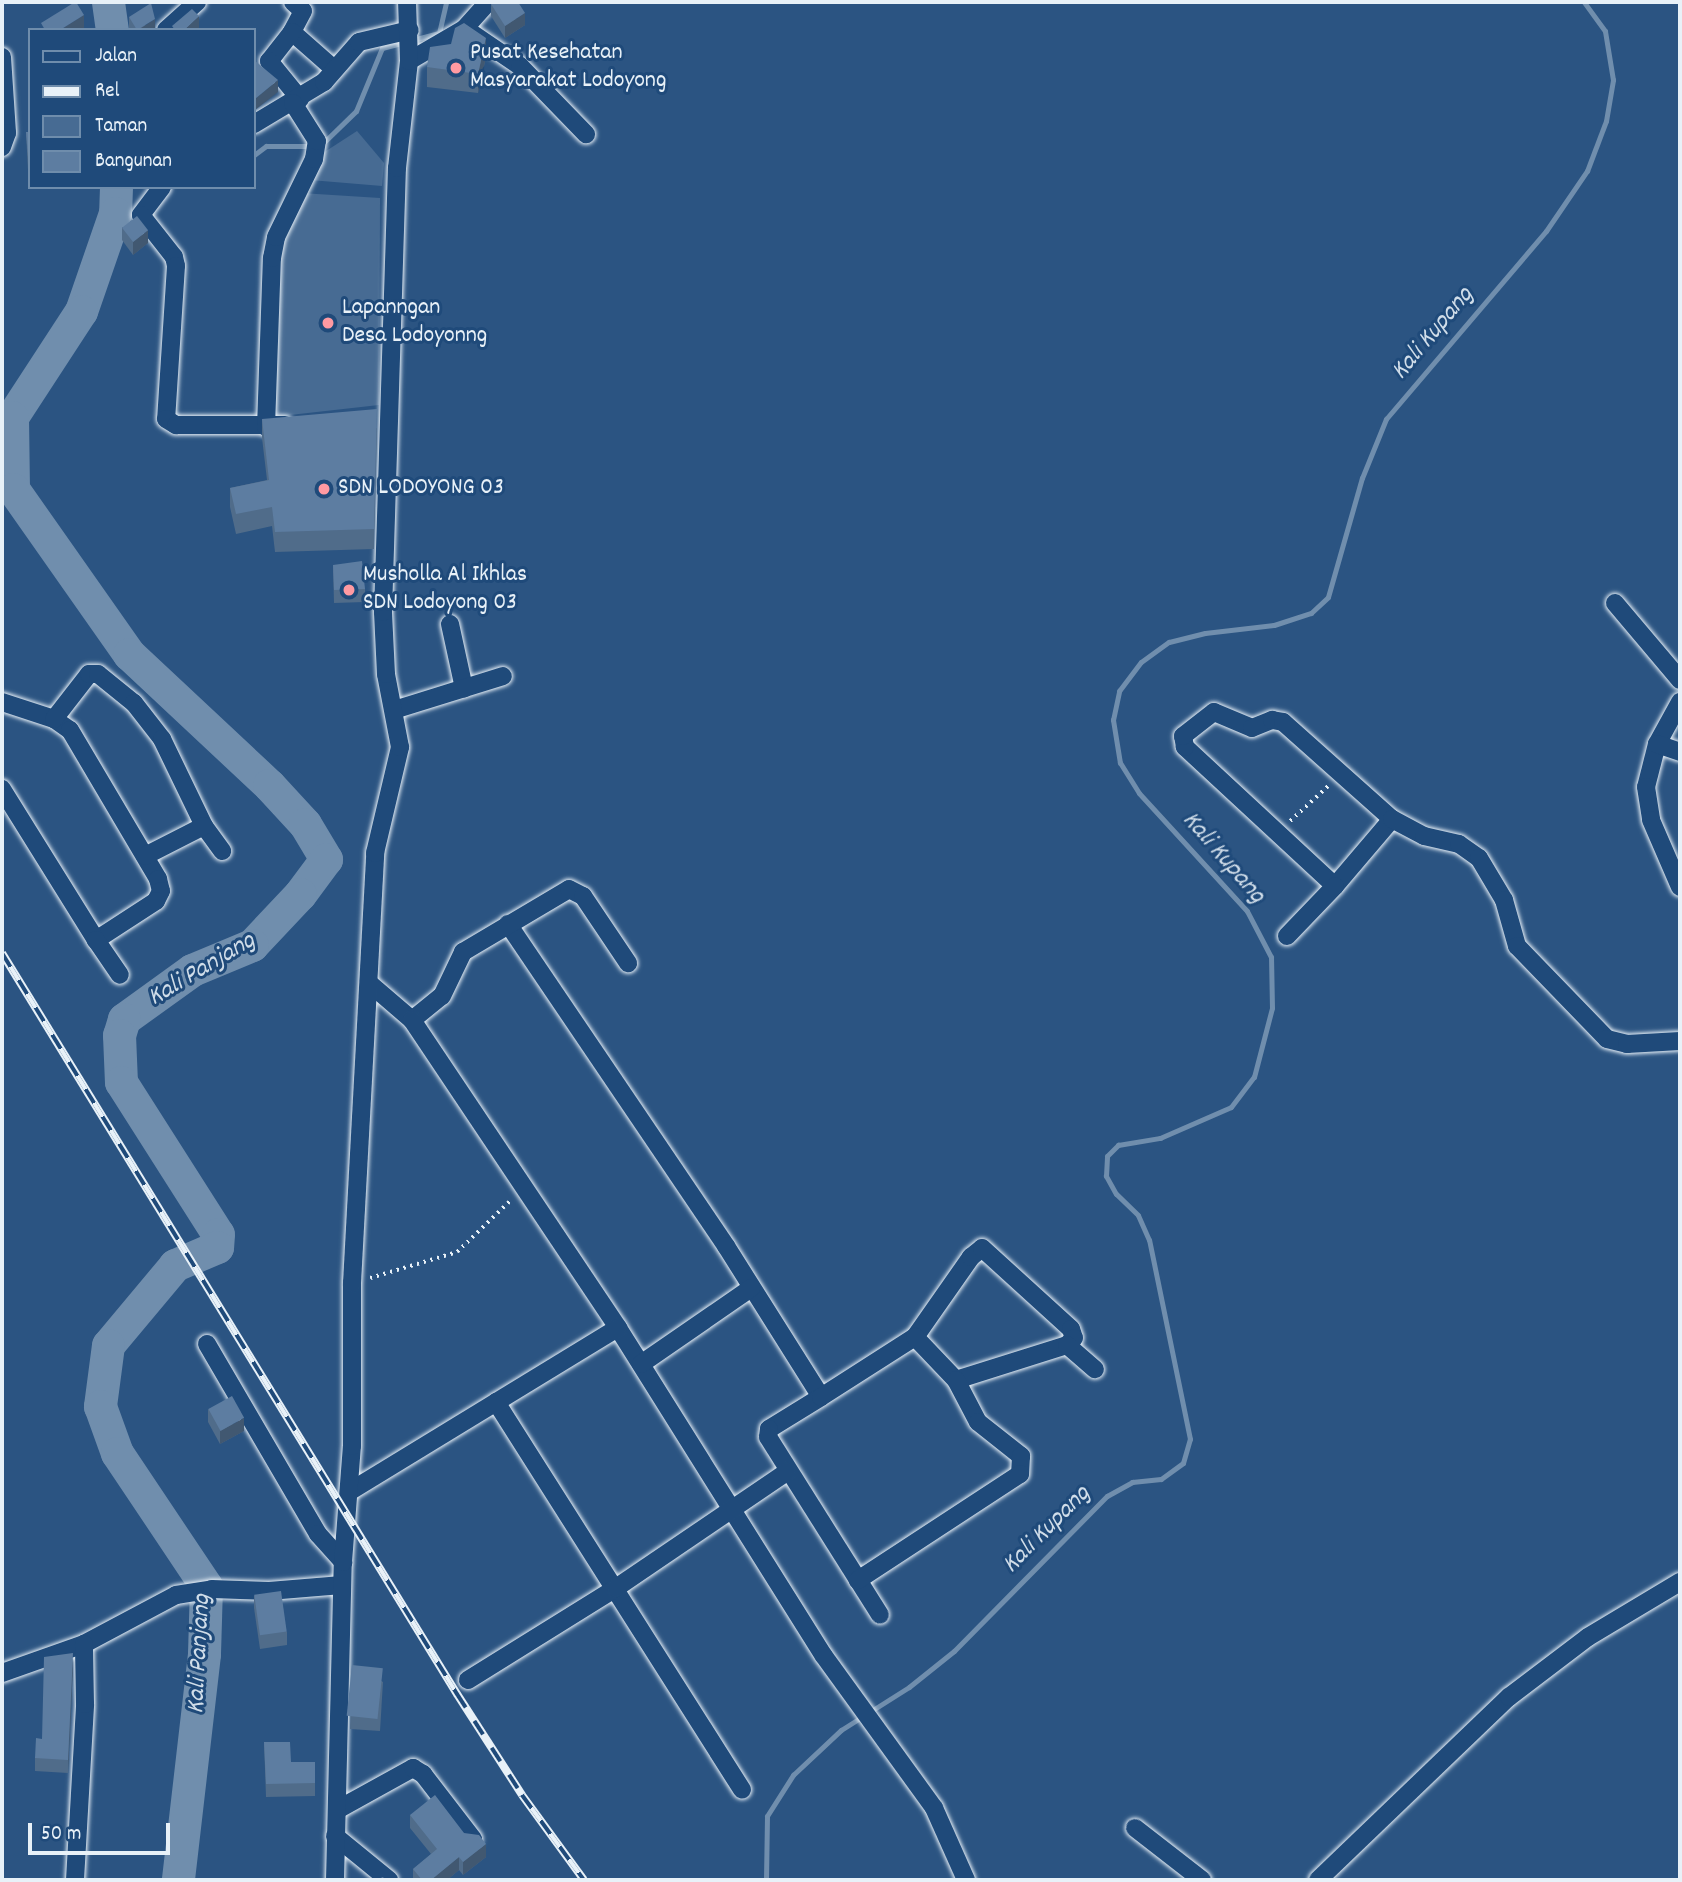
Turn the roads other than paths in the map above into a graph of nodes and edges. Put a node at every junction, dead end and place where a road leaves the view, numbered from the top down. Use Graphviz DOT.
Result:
graph roads {
  1 [pos="197,2"];
  2 [pos="295,2"];
  3 [pos="407,2"];
  4 [pos="488,2"];
  5 [pos="168,28"];
  6 [pos="464,29"];
  7 [pos="292,32"];
  8 [pos="410,44"];
  9 [pos="2,57"];
  10 [pos="334,69"];
  11 [pos="297,101"];
  12 [pos="256,123"];
  13 [pos="586,134"];
  14 [pos="2,147"];
  15 [pos="160,189"];
  16 [pos="306,423"];
  17 [pos="266,427"];
  18 [pos="1615,603"];
  19 [pos="450,624"];
  20 [pos="503,676"];
  21 [pos="1680,680"];
  22 [pos="464,688"];
  23 [pos="2,702"];
  24 [pos="1680,702"];
  25 [pos="394,710"];
  26 [pos="54,719"];
  27 [pos="1657,744"];
  28 [pos="1680,752"];
  29 [pos="2,789"];
  30 [pos="1392,819"];
  31 [pos="204,826"];
  32 [pos="222,851"];
  33 [pos="145,856"];
  34 [pos="1335,886"];
  35 [pos="1680,887"];
  36 [pos="509,924"];
  37 [pos="1287,936"];
  38 [pos="96,940"];
  39 [pos="628,964"];
  40 [pos="120,975"];
  41 [pos="369,983"];
  42 [pos="411,1020"];
  43 [pos="1680,1041"];
  44 [pos="751,1288"];
  45 [pos="618,1328"];
  46 [pos="915,1337"];
  47 [pos="207,1344"];
  48 [pos="1067,1345"];
  49 [pos="642,1364"];
  50 [pos="1095,1369"];
  51 [pos="956,1380"];
  52 [pos="821,1397"];
  53 [pos="496,1402"];
  54 [pos="788,1472"];
  55 [pos="349,1492"];
  56 [pos="732,1509"];
  57 [pos="343,1562"];
  58 [pos="858,1580"];
  59 [pos="1680,1582"];
  60 [pos="342,1585"];
  61 [pos="616,1588"];
  62 [pos="880,1615"];
  63 [pos="84,1644"];
  64 [pos="2,1673"];
  65 [pos="468,1680"];
  66 [pos="742,1790"];
  67 [pos="337,1810"];
  68 [pos="1135,1828"];
  69 [pos="335,1836"];
  70 [pos="473,1839"];
  71 [pos="75,1880"];
  72 [pos="335,1880"];
  73 [pos="388,1880"];
  74 [pos="967,1880"];
  75 [pos="1202,1880"];
  76 [pos="1318,1880"];
  1 -- 5 [label="street"];
  2 -- 7 [label="street"];
  3 -- 8 [label="street"];
  4 -- 6 [label="street"];
  6 -- 8 [label="street"];
  6 -- 13 [label="street"];
  7 -- 10 [label="street"];
  7 -- 11 [label="street"];
  8 -- 10 [label="street"];
  8 -- 25 [label="street"];
  9 -- 14 [label="street"];
  10 -- 11 [label="street"];
  11 -- 12 [label="street"];
  11 -- 17 [label="street"];
  15 -- 17 [label="street"];
  16 -- 17 [label="street"];
  18 -- 21 [label="street"];
  19 -- 22 [label="street"];
  20 -- 22 [label="street"];
  22 -- 25 [label="street"];
  23 -- 26 [label="street"];
  24 -- 27 [label="street"];
  25 -- 41 [label="street"];
  26 -- 31 [label="street"];
  26 -- 33 [label="street"];
  27 -- 28 [label="street"];
  27 -- 35 [label="street"];
  29 -- 38 [label="street"];
  30 -- 34 [label="street"];
  30 -- 34 [label="street"];
  30 -- 43 [label="street"];
  31 -- 32 [label="street"];
  31 -- 33 [label="street"];
  33 -- 38 [label="street"];
  34 -- 37 [label="street"];
  36 -- 39 [label="street"];
  36 -- 42 [label="street"];
  36 -- 44 [label="street"];
  38 -- 40 [label="street"];
  41 -- 42 [label="street"];
  41 -- 55 [label="street"];
  42 -- 45 [label="street"];
  44 -- 49 [label="street"];
  44 -- 52 [label="street"];
  45 -- 49 [label="street"];
  45 -- 53 [label="street"];
  46 -- 48 [label="street"];
  46 -- 51 [label="street"];
  46 -- 52 [label="street"];
  47 -- 57 [label="street"];
  48 -- 50 [label="street"];
  48 -- 51 [label="street"];
  49 -- 56 [label="street"];
  51 -- 58 [label="street"];
  52 -- 54 [label="street"];
  53 -- 55 [label="street"];
  53 -- 61 [label="street"];
  54 -- 56 [label="street"];
  54 -- 58 [label="street"];
  55 -- 57 [label="street"];
  56 -- 61 [label="street"];
  56 -- 74 [label="street"];
  57 -- 60 [label="street"];
  58 -- 62 [label="street"];
  59 -- 76 [label="street"];
  60 -- 63 [label="street"];
  60 -- 67 [label="street"];
  61 -- 65 [label="street"];
  61 -- 66 [label="street"];
  63 -- 64 [label="street"];
  63 -- 71 [label="street"];
  67 -- 69 [label="street"];
  67 -- 70 [label="street"];
  68 -- 75 [label="street"];
  69 -- 72 [label="street"];
  69 -- 73 [label="street"];
}
